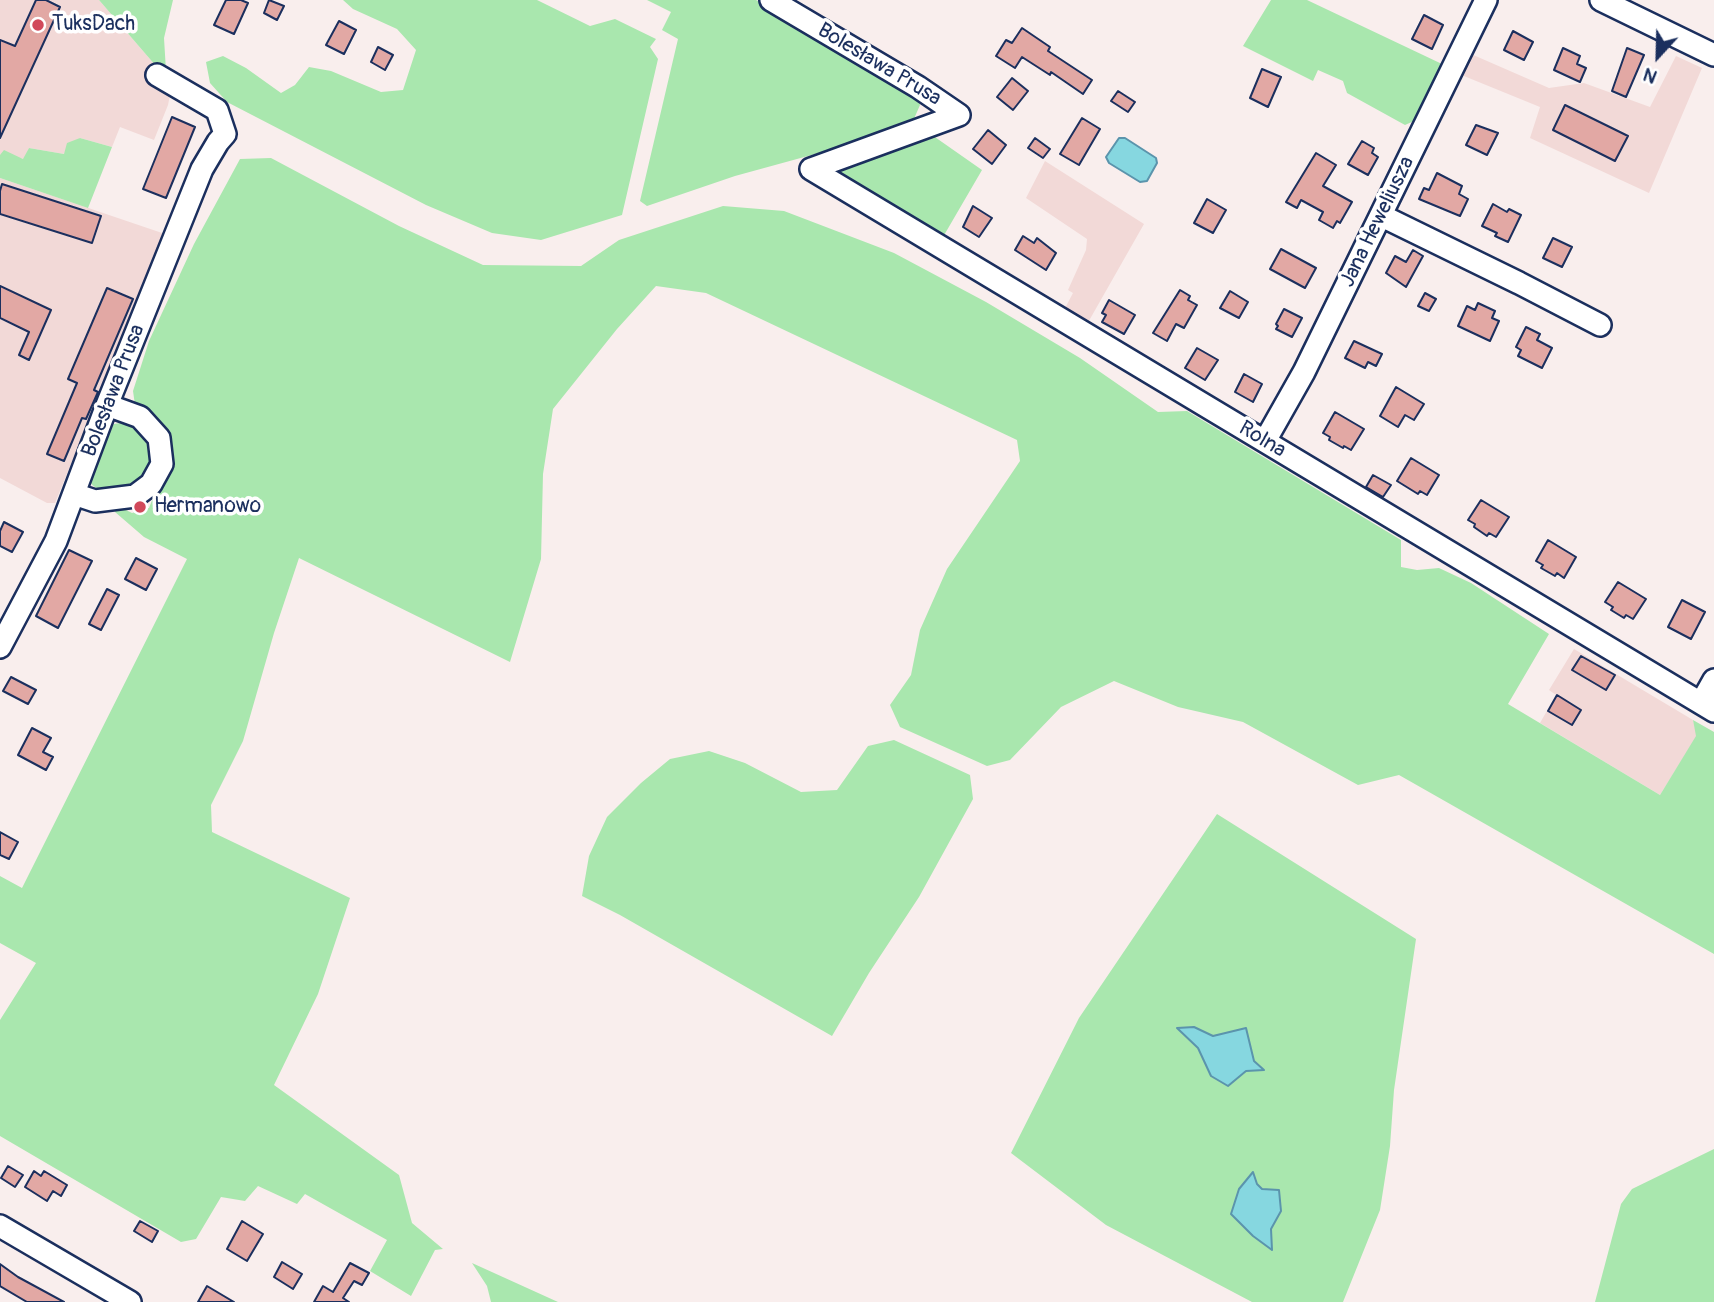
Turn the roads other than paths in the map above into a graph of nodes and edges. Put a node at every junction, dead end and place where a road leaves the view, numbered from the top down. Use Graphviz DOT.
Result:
graph roads {
  1 [pos="772,0"];
  2 [pos="1486,0"];
  3 [pos="1601,0"];
  4 [pos="1714,55"];
  5 [pos="157,75"];
  6 [pos="811,169"];
  7 [pos="1382,216"];
  8 [pos="1600,326"];
  9 [pos="107,405"];
  10 [pos="1265,442"];
  11 [pos="74,494"];
  12 [pos="0,647"];
  13 [pos="1714,680"];
  14 [pos="1708,707"];
  15 [pos="0,1226"];
  16 [pos="130,1302"];
  1 -- 6 [label="street, Bolesława Prusa"];
  2 -- 7 [label="street, Jana Heweliusza"];
  3 -- 4 [label="street"];
  5 -- 9 [label="street, Bolesława Prusa"];
  6 -- 10 [label="street, Rolna"];
  7 -- 8 [label="street"];
  7 -- 10 [label="street, Jana Heweliusza"];
  9 -- 11 [label="street, Bolesława Prusa"];
  9 -- 11 [label="street"];
  10 -- 14 [label="street, Rolna"];
  11 -- 12 [label="street, Bolesława Prusa"];
  13 -- 14 [label="street"];
  15 -- 16 [label="street"];
}
